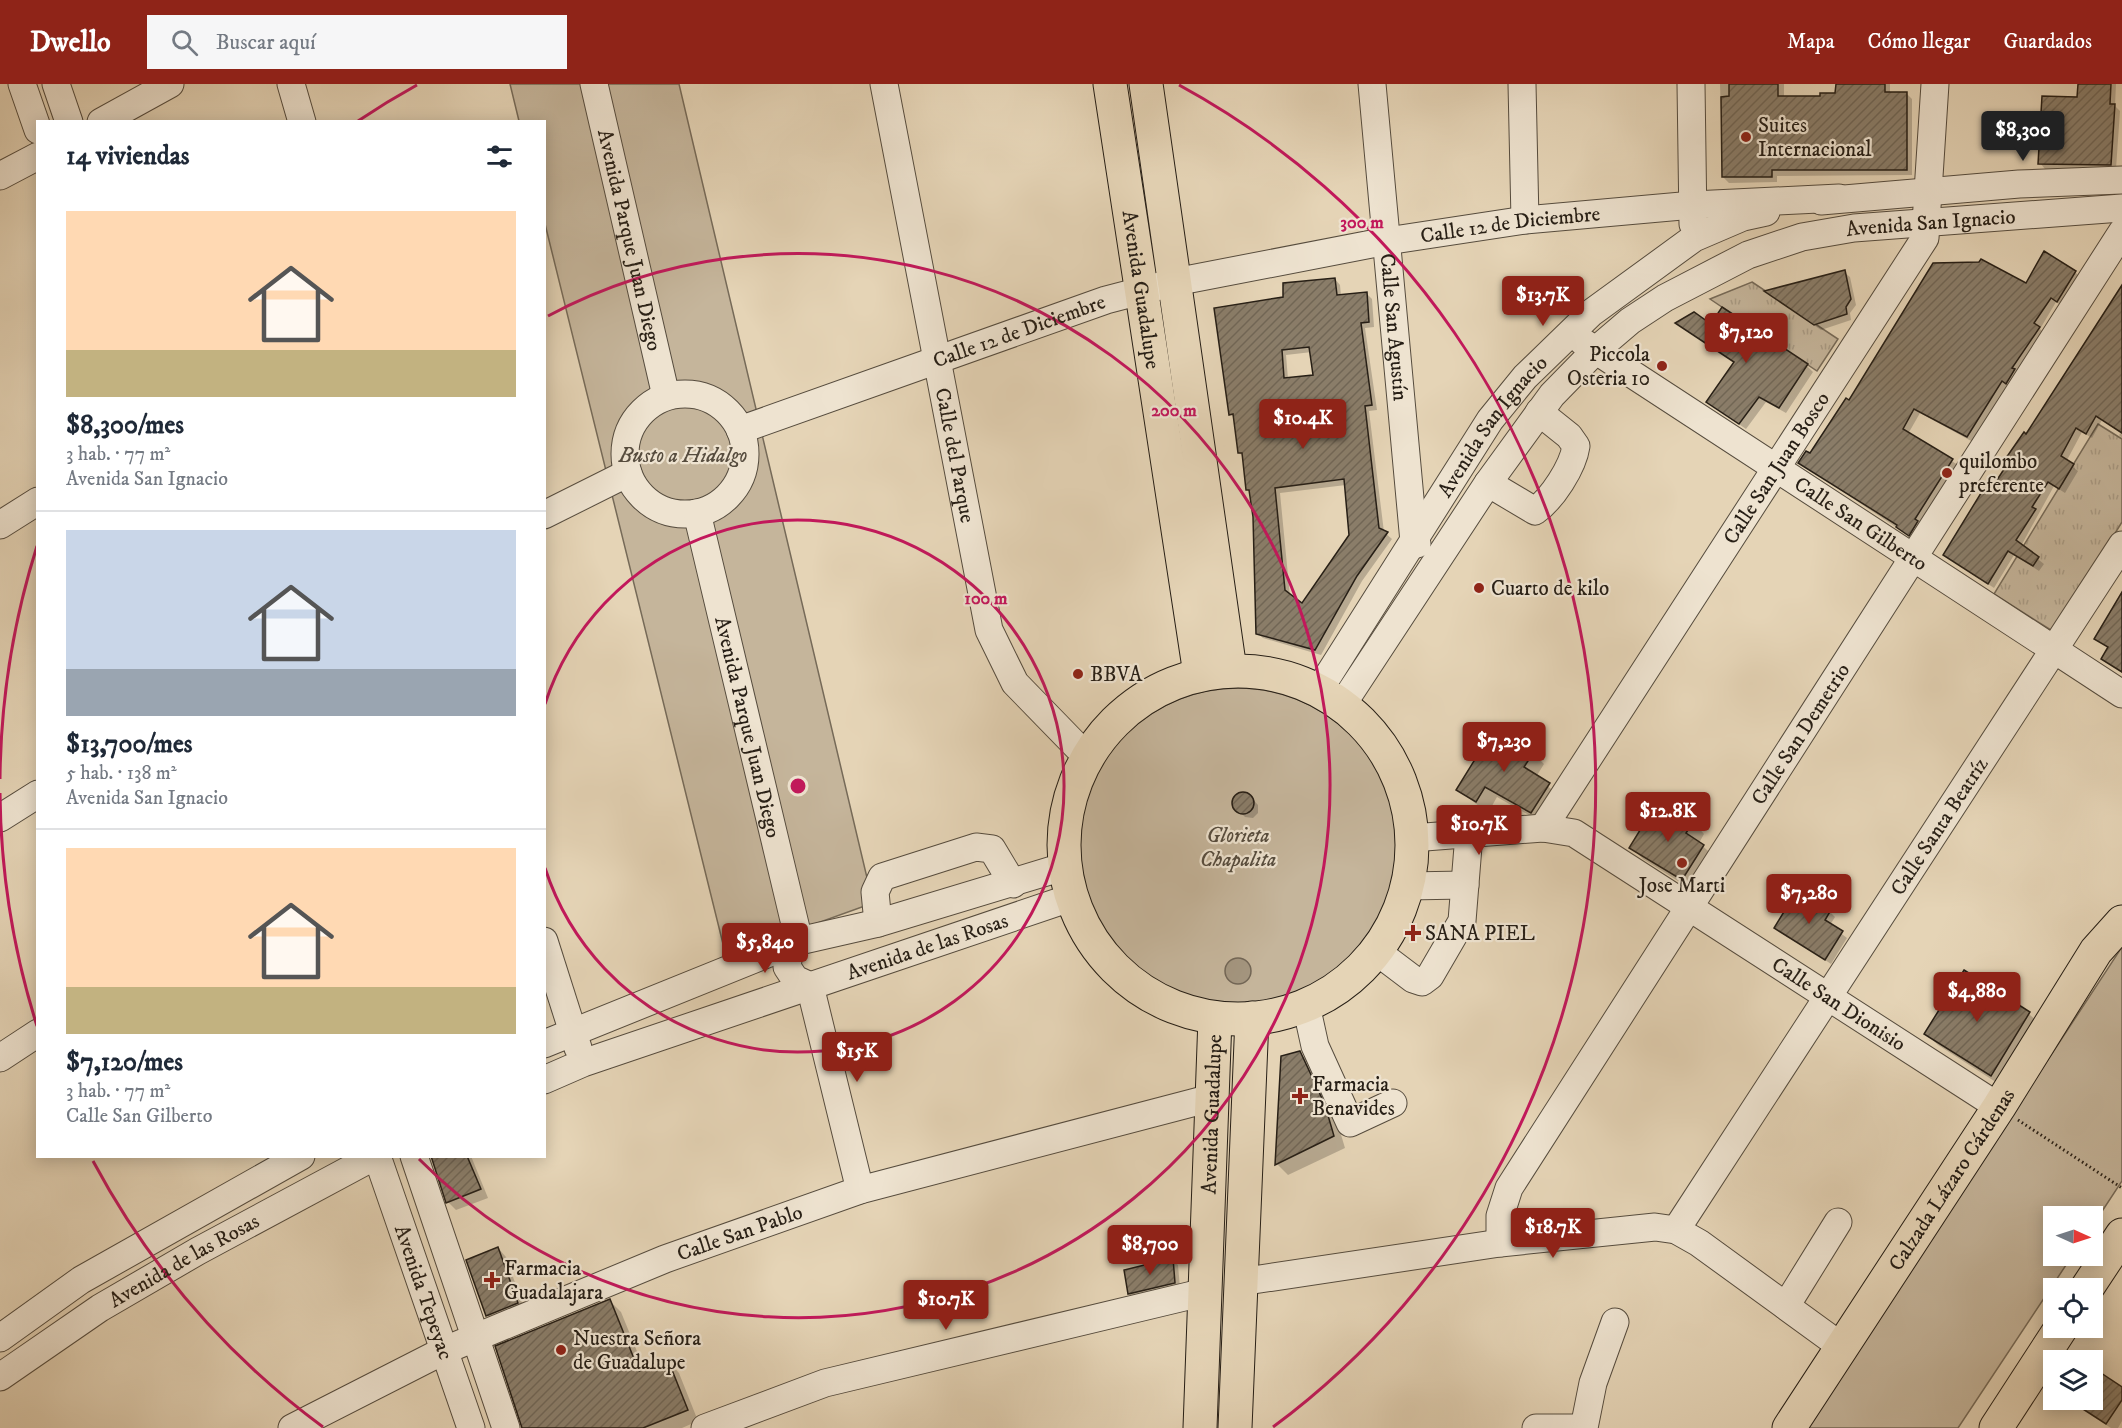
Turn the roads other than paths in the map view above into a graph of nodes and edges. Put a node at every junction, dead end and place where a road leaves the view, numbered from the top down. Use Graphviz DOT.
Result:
graph roads {
  1 [pos="22,84"];
  2 [pos="56,84"];
  3 [pos="170,84"];
  4 [pos="291,84"];
  5 [pos="594,84"];
  6 [pos="884,84"];
  7 [pos="1110,84"];
  8 [pos="1146,84"];
  9 [pos="1372,84"];
  10 [pos="1522,84"];
  11 [pos="1691,84"];
  12 [pos="1935,84"];
  13 [pos="68,120"];
  14 [pos="105,120"];
  15 [pos="301,120"];
  16 [pos="36,124"];
  17 [pos="36,157"];
  18 [pos="0,176"];
  19 [pos="2122,180"];
  20 [pos="1928,191"];
  21 [pos="1839,198"];
  22 [pos="1693,205"];
  23 [pos="2122,208"];
  24 [pos="1525,220"];
  25 [pos="1926,222"];
  26 [pos="2122,232"];
  27 [pos="1694,238"];
  28 [pos="1387,241"];
  29 [pos="1175,282"];
  30 [pos="1140,291"];
  31 [pos="1569,333"];
  32 [pos="1596,350"];
  33 [pos="937,360"];
  34 [pos="666,396"];
  35 [pos="1539,412"];
  36 [pos="740,430"];
  37 [pos="1775,467"];
  38 [pos="628,473"];
  39 [pos="1488,483"];
  40 [pos="36,502"];
  41 [pos="697,513"];
  42 [pos="546,514"];
  43 [pos="0,525"];
  44 [pos="1414,543"];
  45 [pos="2122,545"];
  46 [pos="1438,557"];
  47 [pos="1914,558"];
  48 [pos="2055,650"];
  49 [pos="1215,668"];
  50 [pos="2122,694"];
  51 [pos="1331,698"];
  52 [pos="1088,758"];
  53 [pos="36,795"];
  54 [pos="0,818"];
  55 [pos="1543,828"];
  56 [pos="1469,834"];
  57 [pos="1412,838"];
  58 [pos="1070,881"];
  59 [pos="1013,884"];
  60 [pos="1465,885"];
  61 [pos="1407,886"];
  62 [pos="1690,906"];
  63 [pos="2122,913"];
  64 [pos="2122,922"];
  65 [pos="878,923"];
  66 [pos="799,941"];
  67 [pos="546,947"];
  68 [pos="1376,951"];
  69 [pos="2097,951"];
  70 [pos="810,986"];
  71 [pos="1829,996"];
  72 [pos="1306,1005"];
  73 [pos="1215,1018"];
  74 [pos="1252,1018"];
  75 [pos="573,1032"];
  76 [pos="36,1034"];
  77 [pos="546,1043"];
  78 [pos="0,1058"];
  79 [pos="583,1063"];
  80 [pos="546,1079"];
  81 [pos="1211,1098"];
  82 [pos="1393,1103"];
  83 [pos="1999,1107"];
  84 [pos="297,1158"];
  85 [pos="372,1158"];
  86 [pos="377,1158"];
  87 [pos="415,1158"];
  88 [pos="860,1190"];
  89 [pos="1838,1222"];
  90 [pos="1676,1230"];
  91 [pos="2122,1235"];
  92 [pos="1500,1243"];
  93 [pos="2094,1278"];
  94 [pos="1240,1282"];
  95 [pos="1205,1292"];
  96 [pos="1786,1306"];
  97 [pos="1615,1322"];
  98 [pos="476,1336"];
  99 [pos="0,1338"];
  100 [pos="2054,1338"];
  101 [pos="1842,1347"];
  102 [pos="443,1351"];
  103 [pos="8,1372"];
  104 [pos="1793,1420"];
  105 [pos="292,1428"];
  106 [pos="471,1428"];
  107 [pos="506,1428"];
  108 [pos="705,1428"];
  109 [pos="1200,1428"];
  110 [pos="1235,1428"];
  111 [pos="1536,1428"];
  112 [pos="1578,1428"];
  113 [pos="1584,1428"];
  114 [pos="1996,1428"];
  1 -- 16 [label="street"];
  2 -- 13 [label="street"];
  3 -- 14 [label="street"];
  4 -- 15 [label="street"];
  5 -- 34 [label="street, Avenida Parque Juan Diego"];
  6 -- 33 [label="street, Calle del Parque"];
  7 -- 30 [label="main road, Avenida Guadalupe"];
  8 -- 29 [label="main road, Avenida Guadalupe"];
  9 -- 28 [label="street, Calle San Agustín"];
  10 -- 24 [label="street"];
  11 -- 22 [label="street"];
  12 -- 20 [label="street, Calle San Juan Bosco"];
  17 -- 18 [label="street"];
  19 -- 20 [label="street, Avenida San Ignacio"];
  20 -- 21 [label="street, Avenida San Ignacio"];
  20 -- 25 [label="street, Calle San Juan Bosco"];
  21 -- 22 [label="street, Calle 12 de Diciembre"];
  21 -- 27 [label="street, Avenida San Ignacio"];
  22 -- 24 [label="street, Calle 12 de Diciembre"];
  22 -- 27 [label="street"];
  23 -- 25 [label="street, Avenida San Ignacio"];
  24 -- 28 [label="street, Calle 12 de Diciembre"];
  25 -- 32 [label="street, Avenida San Ignacio"];
  25 -- 37 [label="street, Calle San Juan Bosco"];
  26 -- 47 [label="street, Calle San Demetrio"];
  27 -- 31 [label="street, Avenida San Ignacio"];
  28 -- 29 [label="street, Calle 12 de Diciembre"];
  28 -- 44 [label="street, Calle San Agustín"];
  29 -- 30 [label="street, Calle 12 de Diciembre"];
  29 -- 49 [label="main road, Avenida Guadalupe"];
  30 -- 33 [label="street, Calle 12 de Diciembre"];
  30 -- 49 [label="main road, Avenida Guadalupe"];
  31 -- 32 [label="street, Calle San Gilberto"];
  31 -- 44 [label="street, Avenida San Ignacio"];
  32 -- 35 [label="street, Avenida San Ignacio"];
  32 -- 37 [label="street, Calle San Gilberto"];
  33 -- 36 [label="street, Calle 12 de Diciembre"];
  33 -- 52 [label="street, Calle del Parque"];
  34 -- 36 [label="street"];
  34 -- 38 [label="street"];
  35 -- 39 [label="street, Avenida San Ignacio"];
  35 -- 39 [label="street"];
  36 -- 41 [label="street"];
  37 -- 47 [label="street, Calle San Gilberto"];
  37 -- 55 [label="street, Calle San Juan Bosco"];
  38 -- 41 [label="street"];
  38 -- 42 [label="street"];
  39 -- 46 [label="street, Avenida San Ignacio"];
  40 -- 43 [label="street"];
  41 -- 66 [label="street, Avenida Parque Juan Diego"];
  44 -- 46 [label="street"];
  44 -- 51 [label="street, Avenida San Ignacio"];
  45 -- 48 [label="street, Calle Santa Beatríz"];
  46 -- 51 [label="street, Avenida San Ignacio"];
  47 -- 48 [label="street, Calle San Gilberto"];
  47 -- 62 [label="street, Calle San Demetrio"];
  48 -- 50 [label="street, Calle San Gilberto"];
  48 -- 71 [label="street, Calle Santa Beatríz"];
  49 -- 51 [label="main road"];
  49 -- 52 [label="main road"];
  51 -- 57 [label="main road"];
  52 -- 58 [label="main road"];
  53 -- 54 [label="street"];
  55 -- 56 [label="street, Calle San Dionisio"];
  55 -- 62 [label="street, Calle San Dionisio"];
  56 -- 57 [label="street, Calle San Dionisio"];
  56 -- 60 [label="street"];
  57 -- 61 [label="main road"];
  58 -- 59 [label="street, Avenida de las Rosas"];
  58 -- 70 [label="street, Avenida de las Rosas"];
  58 -- 73 [label="main road"];
  59 -- 65 [label="street, Avenida de las Rosas"];
  59 -- 65 [label="street"];
  60 -- 61 [label="street"];
  60 -- 68 [label="street"];
  61 -- 68 [label="main road"];
  62 -- 71 [label="street, Calle San Dionisio"];
  62 -- 92 [label="street, Calle San Demetrio"];
  63 -- 69 [label="street, Calzada Lázaro Cárdenas"];
  64 -- 69 [label="main road, Calzada Lázaro Cárdenas"];
  65 -- 66 [label="street, Avenida de las Rosas"];
  66 -- 70 [label="street"];
  66 -- 75 [label="street, Avenida de las Rosas"];
  67 -- 75 [label="street"];
  68 -- 72 [label="main road"];
  69 -- 83 [label="main road, Calzada Lázaro Cárdenas"];
  70 -- 79 [label="street, Avenida de las Rosas"];
  70 -- 88 [label="street"];
  71 -- 83 [label="street, Calle San Dionisio"];
  71 -- 90 [label="street, Calle Santa Beatríz"];
  72 -- 74 [label="main road"];
  72 -- 82 [label="street"];
  73 -- 74 [label="main road"];
  73 -- 81 [label="main road, Avenida Guadalupe"];
  74 -- 94 [label="main road, Avenida Guadalupe"];
  75 -- 77 [label="street, Avenida de las Rosas"];
  75 -- 79 [label="street"];
  76 -- 78 [label="street"];
  79 -- 80 [label="street, Avenida de las Rosas"];
  81 -- 88 [label="street, Calle San Pablo"];
  81 -- 95 [label="main road, Avenida Guadalupe"];
  83 -- 101 [label="main road, Calzada Lázaro Cárdenas"];
  84 -- 99 [label="street, Avenida de las Rosas"];
  85 -- 103 [label="street, Avenida de las Rosas"];
  86 -- 102 [label="street, Avenida Tepeyac"];
  87 -- 98 [label="street, Avenida Tepeyac"];
  88 -- 98 [label="street, Calle San Pablo"];
  89 -- 96 [label="street"];
  90 -- 92 [label="street"];
  90 -- 96 [label="street"];
  91 -- 93 [label="main road"];
  92 -- 94 [label="street"];
  94 -- 110 [label="main road, Avenida Guadalupe"];
  95 -- 108 [label="street"];
  95 -- 109 [label="main road, Avenida Guadalupe"];
  96 -- 101 [label="street"];
  97 -- 113 [label="street"];
  98 -- 102 [label="street, Calle San Pablo"];
  98 -- 107 [label="street, Avenida Tepeyac"];
  99 -- 103 [label="street"];
  100 -- 114 [label="main road"];
  101 -- 104 [label="main road, Calzada Lázaro Cárdenas"];
  102 -- 105 [label="street, Calle San Pablo"];
  102 -- 106 [label="street, Avenida Tepeyac"];
  111 -- 112 [label="street"];
}
